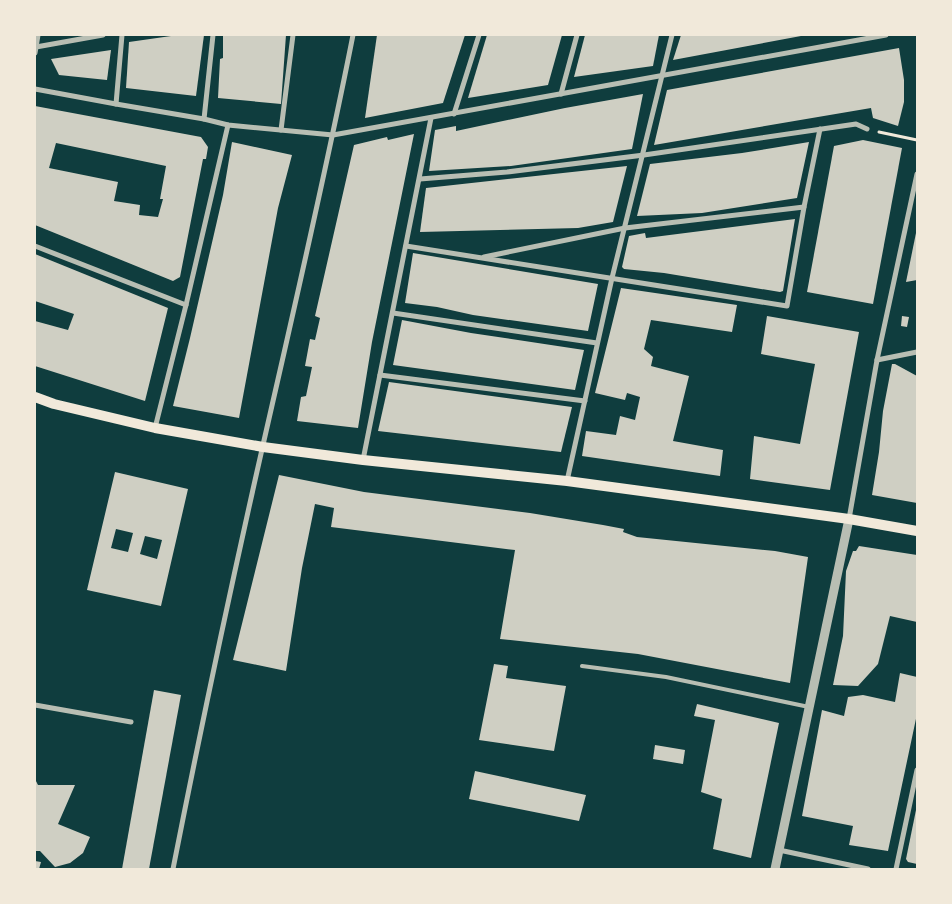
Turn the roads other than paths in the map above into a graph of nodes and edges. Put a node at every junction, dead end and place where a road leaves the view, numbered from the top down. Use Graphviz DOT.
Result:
graph roads {
  1 [pos="38,35"];
  2 [pos="103,35"];
  3 [pos="122,35"];
  4 [pos="213,35"];
  5 [pos="293,35"];
  6 [pos="353,35"];
  7 [pos="479,35"];
  8 [pos="577,35"];
  9 [pos="672,35"];
  10 [pos="886,35"];
  11 [pos="36,47"];
  12 [pos="35,53"];
  13 [pos="662,76"];
  14 [pos="35,89"];
  15 [pos="561,94"];
  16 [pos="116,104"];
  17 [pos="454,114"];
  18 [pos="432,118"];
  19 [pos="204,119"];
  20 [pos="228,125"];
  21 [pos="820,129"];
  22 [pos="867,129"];
  23 [pos="281,130"];
  24 [pos="333,135"];
  25 [pos="644,155"];
  26 [pos="917,174"];
  27 [pos="420,179"];
  28 [pos="916,187"];
  29 [pos="804,207"];
  30 [pos="625,228"];
  31 [pos="35,246"];
  32 [pos="406,246"];
  33 [pos="481,258"];
  34 [pos="612,278"];
  35 [pos="186,306"];
  36 [pos="393,313"];
  37 [pos="597,343"];
  38 [pos="917,352"];
  39 [pos="877,360"];
  40 [pos="380,375"];
  41 [pos="35,397"];
  42 [pos="585,400"];
  43 [pos="155,428"];
  44 [pos="262,447"];
  45 [pos="363,460"];
  46 [pos="567,481"];
  47 [pos="849,519"];
  48 [pos="917,531"];
  49 [pos="582,666"];
  50 [pos="35,705"];
  51 [pos="809,707"];
  52 [pos="131,722"];
  53 [pos="917,770"];
  54 [pos="779,850"];
  55 [pos="173,869"];
  56 [pos="775,869"];
  57 [pos="868,869"];
  58 [pos="896,869"];
  1 -- 11 [label="street"];
  2 -- 11 [label="street"];
  3 -- 16 [label="street"];
  4 -- 19 [label="street"];
  5 -- 23 [label="street"];
  6 -- 24 [label="street"];
  7 -- 17 [label="street"];
  8 -- 15 [label="street"];
  9 -- 13 [label="street"];
  10 -- 13 [label="street"];
  11 -- 12 [label="street"];
  13 -- 15 [label="street"];
  13 -- 25 [label="street"];
  14 -- 16 [label="street"];
  15 -- 17 [label="street"];
  16 -- 19 [label="street"];
  17 -- 18 [label="street"];
  18 -- 24 [label="street"];
  18 -- 27 [label="street"];
  19 -- 20 [label="street"];
  20 -- 23 [label="street"];
  20 -- 35 [label="street"];
  21 -- 22 [label="street"];
  21 -- 25 [label="street"];
  21 -- 29 [label="street"];
  23 -- 24 [label="street"];
  24 -- 44 [label="street"];
  25 -- 27 [label="street"];
  25 -- 30 [label="street"];
  26 -- 28 [label="street"];
  27 -- 32 [label="street"];
  28 -- 39 [label="street"];
  29 -- 30 [label="street"];
  29 -- 34 [label="street"];
  30 -- 33 [label="street"];
  30 -- 34 [label="street"];
  31 -- 35 [label="street"];
  32 -- 33 [label="street"];
  32 -- 36 [label="street"];
  33 -- 34 [label="street"];
  34 -- 37 [label="street"];
  35 -- 43 [label="street"];
  36 -- 37 [label="street"];
  36 -- 40 [label="street"];
  37 -- 42 [label="street"];
  38 -- 39 [label="street"];
  39 -- 47 [label="street"];
  40 -- 42 [label="street"];
  40 -- 45 [label="street"];
  41 -- 43 [label="main road"];
  42 -- 46 [label="street"];
  43 -- 44 [label="main road"];
  44 -- 45 [label="main road"];
  44 -- 55 [label="street"];
  45 -- 46 [label="main road"];
  46 -- 47 [label="main road"];
  47 -- 48 [label="main road"];
  47 -- 51 [label="street"];
  49 -- 51 [label="lane"];
  50 -- 52 [label="street"];
  51 -- 54 [label="street"];
  53 -- 58 [label="street"];
  54 -- 56 [label="street"];
  54 -- 57 [label="street"];
}
